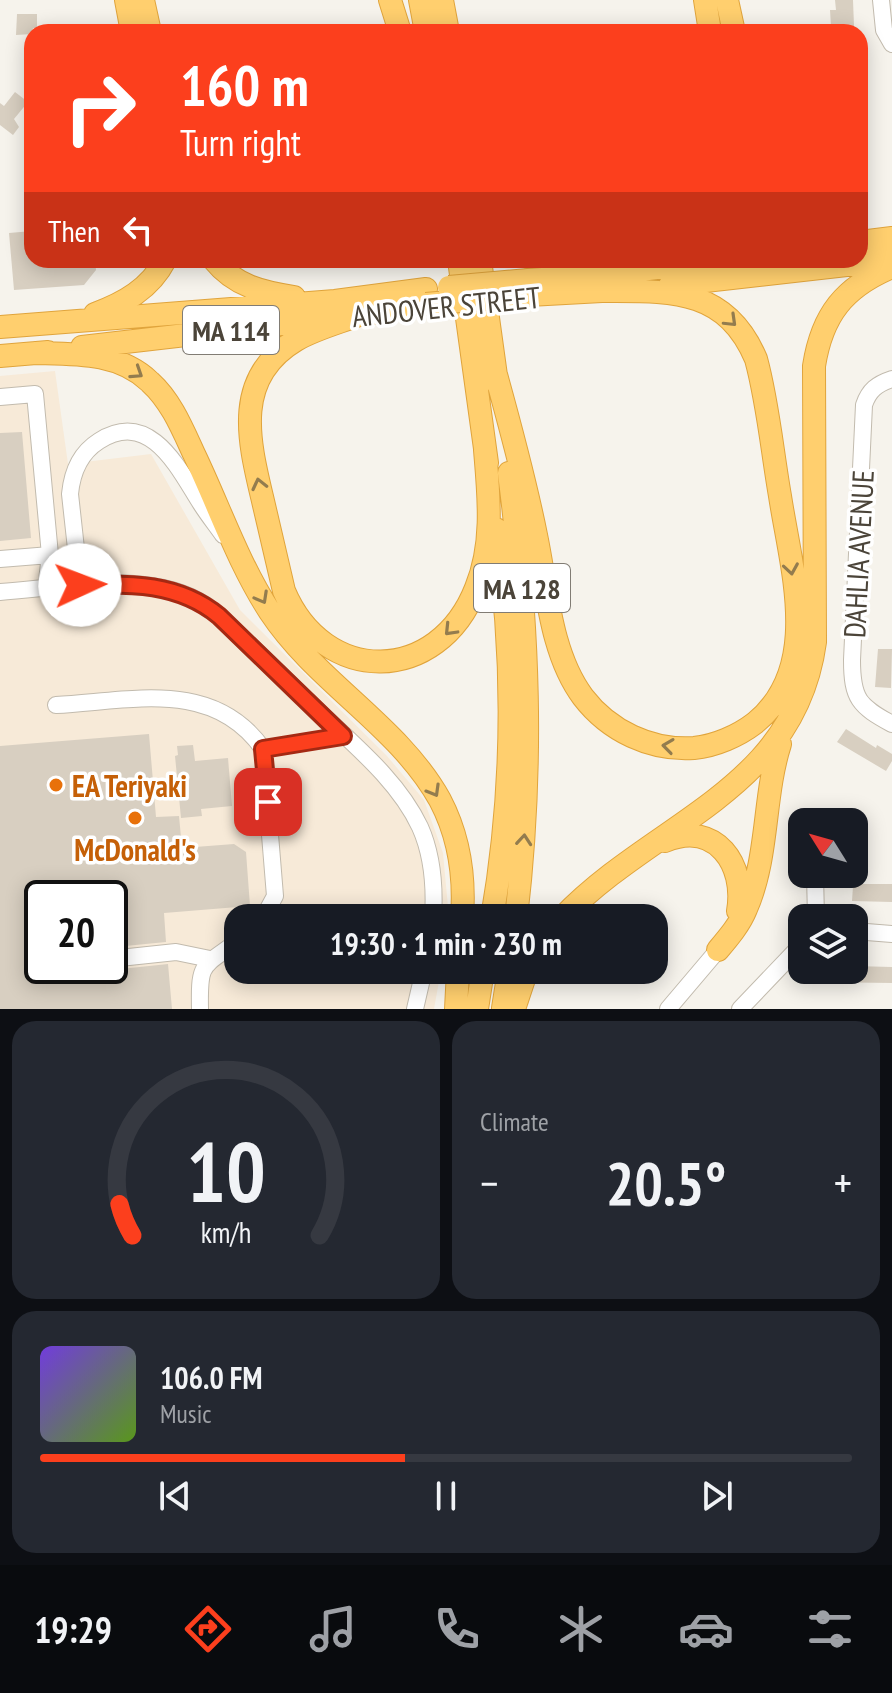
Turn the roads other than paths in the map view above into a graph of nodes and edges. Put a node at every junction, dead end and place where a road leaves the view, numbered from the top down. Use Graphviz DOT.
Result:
graph roads {
  1 [pos="126,0"];
  2 [pos="143,0"];
  3 [pos="390,0"];
  4 [pos="420,0"];
  5 [pos="442,0"];
  6 [pos="459,0"];
  7 [pos="705,0"];
  8 [pos="727,0"];
  9 [pos="881,0"];
  10 [pos="130,24"];
  11 [pos="148,24"];
  12 [pos="398,24"];
  13 [pos="424,24"];
  14 [pos="446,24"];
  15 [pos="458,24"];
  16 [pos="709,24"];
  17 [pos="732,24"];
  18 [pos="892,44"];
  19 [pos="892,260"];
  20 [pos="868,262"];
  21 [pos="892,267"];
  22 [pos="160,268"];
  23 [pos="222,268"];
  24 [pos="460,268"];
  25 [pos="481,268"];
  26 [pos="636,268"];
  27 [pos="680,268"];
  28 [pos="791,268"];
  29 [pos="602,283"];
  30 [pos="426,297"];
  31 [pos="335,301"];
  32 [pos="359,315"];
  33 [pos="64,321"];
  34 [pos="0,327"];
  35 [pos="35,353"];
  36 [pos="0,356"];
  37 [pos="495,371"];
  38 [pos="892,379"];
  39 [pos="0,397"];
  40 [pos="485,450"];
  41 [pos="50,555"];
  42 [pos="0,559"];
  43 [pos="244,564"];
  44 [pos="80,585"];
  45 [pos="46,589"];
  46 [pos="0,592"];
  47 [pos="56,705"];
  48 [pos="892,724"];
  49 [pos="784,731"];
  50 [pos="343,736"];
  51 [pos="263,749"];
  52 [pos="649,847"];
  53 [pos="271,904"];
  54 [pos="432,904"];
  55 [pos="461,904"];
  56 [pos="494,904"];
  57 [pos="517,904"];
  58 [pos="577,904"];
  59 [pos="868,932"];
  60 [pos="892,934"];
  61 [pos="224,950"];
  62 [pos="718,950"];
  63 [pos="128,957"];
  64 [pos="210,959"];
  65 [pos="788,959"];
  66 [pos="421,984"];
  67 [pos="457,984"];
  68 [pos="481,984"];
  69 [pos="506,984"];
  70 [pos="522,984"];
  71 [pos="200,1009"];
  72 [pos="415,1009"];
  73 [pos="456,1009"];
  74 [pos="477,1009"];
  75 [pos="502,1009"];
  76 [pos="514,1009"];
  77 [pos="668,1009"];
  78 [pos="740,1009"];
  1 -- 10 [label="highway"];
  2 -- 11 [label="highway"];
  3 -- 12 [label="highway"];
  4 -- 13 [label="highway"];
  5 -- 14 [label="highway"];
  6 -- 15 [label="highway"];
  7 -- 16 [label="highway"];
  8 -- 17 [label="highway"];
  9 -- 18 [label="street"];
  19 -- 20 [label="highway, ANDOVER STREET / MA 114"];
  21 -- 49 [label="highway"];
  22 -- 33 [label="highway"];
  23 -- 31 [label="highway"];
  24 -- 40 [label="highway, MA 128"];
  25 -- 37 [label="highway, MA 128"];
  26 -- 29 [label="highway"];
  27 -- 29 [label="highway, ANDOVER STREET / MA 114"];
  28 -- 29 [label="highway, ANDOVER STREET / MA 114"];
  29 -- 30 [label="highway, ANDOVER STREET / MA 114, bridge"];
  29 -- 37 [label="highway, one-way"];
  30 -- 31 [label="highway, ANDOVER STREET / MA 114"];
  30 -- 32 [label="highway, ANDOVER STREET / MA 114"];
  31 -- 33 [label="highway, ANDOVER STREET / MA 114"];
  32 -- 35 [label="highway, ANDOVER STREET / MA 114"];
  40 -- 32 [label="highway, one-way"];
  33 -- 34 [label="highway, ANDOVER STREET / MA 114"];
  35 -- 36 [label="highway, ANDOVER STREET / MA 114"];
  35 -- 43 [label="highway, one-way"];
  57 -- 37 [label="highway, MA 128, one-way"];
  38 -- 48 [label="street, DAHLIA AVENUE"];
  39 -- 41 [label="street"];
  40 -- 56 [label="highway, MA 128"];
  41 -- 42 [label="street"];
  41 -- 45 [label="street"];
  43 -- 44 [label="street"];
  43 -- 55 [label="highway, one-way"];
  44 -- 45 [label="street"];
  44 -- 50 [label="street"];
  45 -- 46 [label="street"];
  47 -- 51 [label="street"];
  49 -- 52 [label="highway"];
  49 -- 62 [label="highway"];
  50 -- 51 [label="street"];
  50 -- 54 [label="street"];
  51 -- 53 [label="street"];
  52 -- 58 [label="highway"];
  52 -- 62 [label="highway"];
  59 -- 60 [label="street"];
  61 -- 64 [label="street"];
  62 -- 77 [label="street"];
  63 -- 64 [label="street"];
  64 -- 71 [label="street"];
  65 -- 78 [label="street"];
  66 -- 72 [label="street"];
  67 -- 73 [label="highway"];
  68 -- 74 [label="highway"];
  69 -- 75 [label="highway"];
  70 -- 76 [label="highway"];
}
